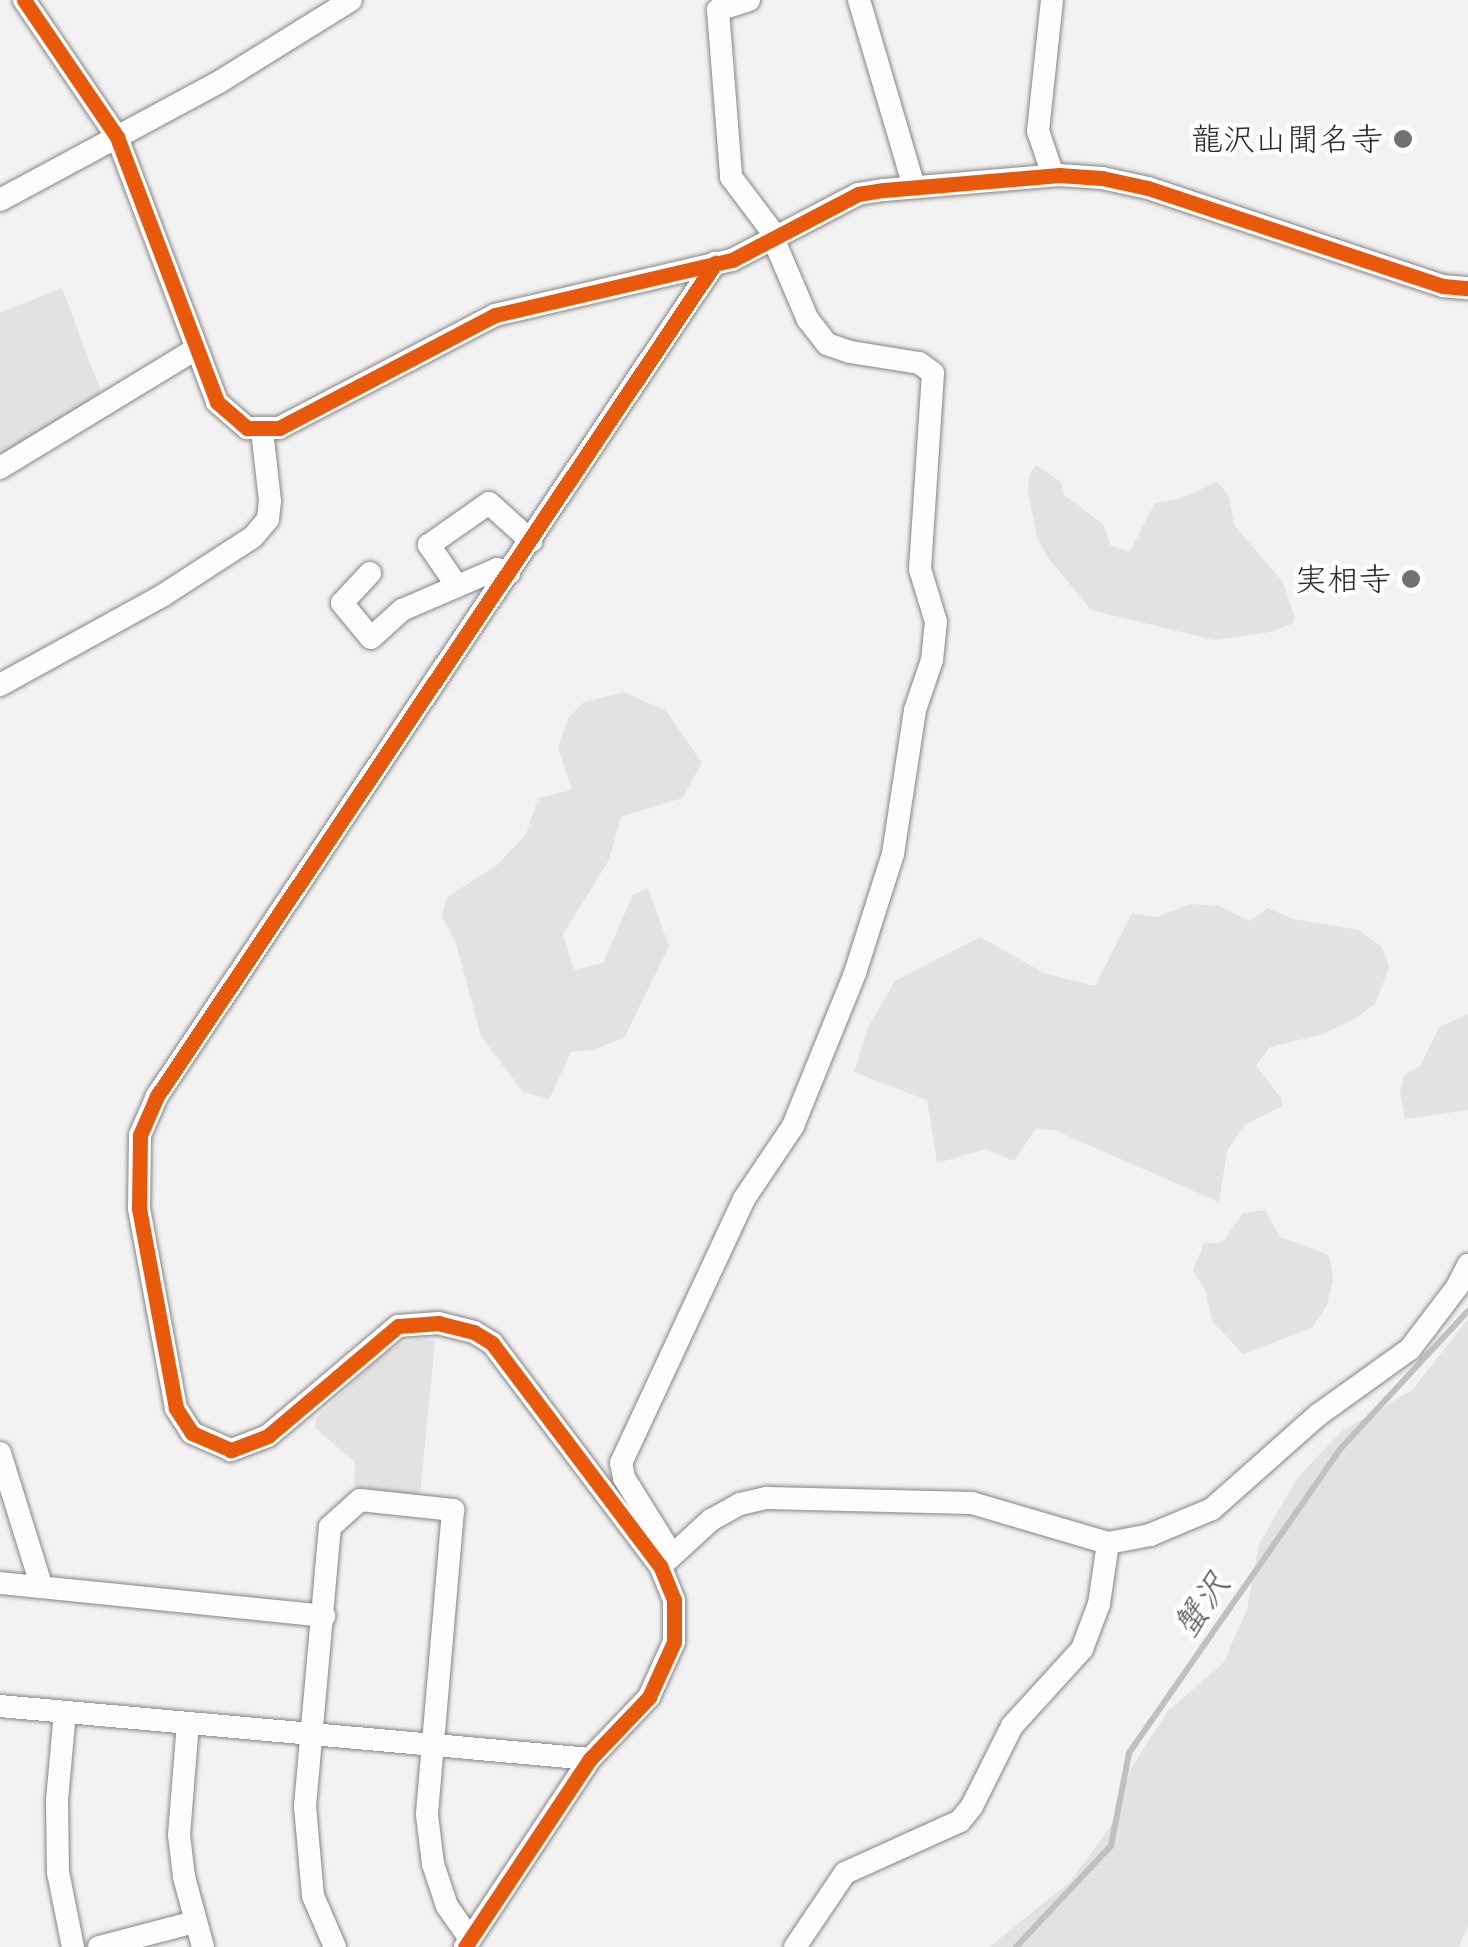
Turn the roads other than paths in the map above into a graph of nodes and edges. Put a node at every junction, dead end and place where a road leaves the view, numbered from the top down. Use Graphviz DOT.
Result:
graph roads {
  1 [pos="24,0"];
  2 [pos="351,0"];
  3 [pos="748,0"];
  4 [pos="859,0"];
  5 [pos="1052,0"];
  6 [pos="117,137"];
  7 [pos="1053,176"];
  8 [pos="914,187"];
  9 [pos="0,200"];
  10 [pos="774,238"];
  11 [pos="715,264"];
  12 [pos="1468,288"];
  13 [pos="194,350"];
  14 [pos="262,430"];
  15 [pos="0,468"];
  16 [pos="530,541"];
  17 [pos="370,573"];
  18 [pos="509,573"];
  19 [pos="458,586"];
  20 [pos="0,685"];
  21 [pos="1468,1265"];
  22 [pos="0,1453"];
  23 [pos="1108,1543"];
  24 [pos="666,1560"];
  25 [pos="0,1583"];
  26 [pos="41,1585"];
  27 [pos="324,1616"];
  28 [pos="0,1706"];
  29 [pos="65,1712"];
  30 [pos="188,1723"];
  31 [pos="312,1734"];
  32 [pos="430,1744"];
  33 [pos="590,1759"];
  34 [pos="194,1922"];
  35 [pos="467,1943"];
  36 [pos="73,1947"];
  37 [pos="99,1947"];
  38 [pos="203,1947"];
  39 [pos="335,1947"];
  40 [pos="794,1947"];
  1 -- 6 [label="street"];
  2 -- 6 [label="street"];
  3 -- 10 [label="street"];
  4 -- 8 [label="street"];
  5 -- 7 [label="street"];
  6 -- 9 [label="street"];
  6 -- 13 [label="street"];
  7 -- 8 [label="street"];
  7 -- 12 [label="street"];
  8 -- 10 [label="street"];
  10 -- 11 [label="street"];
  10 -- 24 [label="street"];
  11 -- 14 [label="street"];
  11 -- 16 [label="street"];
  13 -- 14 [label="street"];
  13 -- 15 [label="street"];
  14 -- 20 [label="street"];
  16 -- 18 [label="street"];
  16 -- 19 [label="street"];
  17 -- 19 [label="street"];
  18 -- 19 [label="street"];
  18 -- 24 [label="street"];
  21 -- 23 [label="street"];
  22 -- 26 [label="street"];
  23 -- 24 [label="street"];
  23 -- 40 [label="street"];
  24 -- 33 [label="street"];
  25 -- 26 [label="street"];
  26 -- 27 [label="street"];
  27 -- 31 [label="street"];
  27 -- 32 [label="street"];
  28 -- 29 [label="street"];
  29 -- 30 [label="street"];
  29 -- 36 [label="street"];
  30 -- 31 [label="street"];
  30 -- 34 [label="street"];
  31 -- 32 [label="street"];
  31 -- 39 [label="street"];
  32 -- 33 [label="street"];
  32 -- 35 [label="street"];
  33 -- 35 [label="street"];
  34 -- 37 [label="street"];
  34 -- 38 [label="street"];
}
